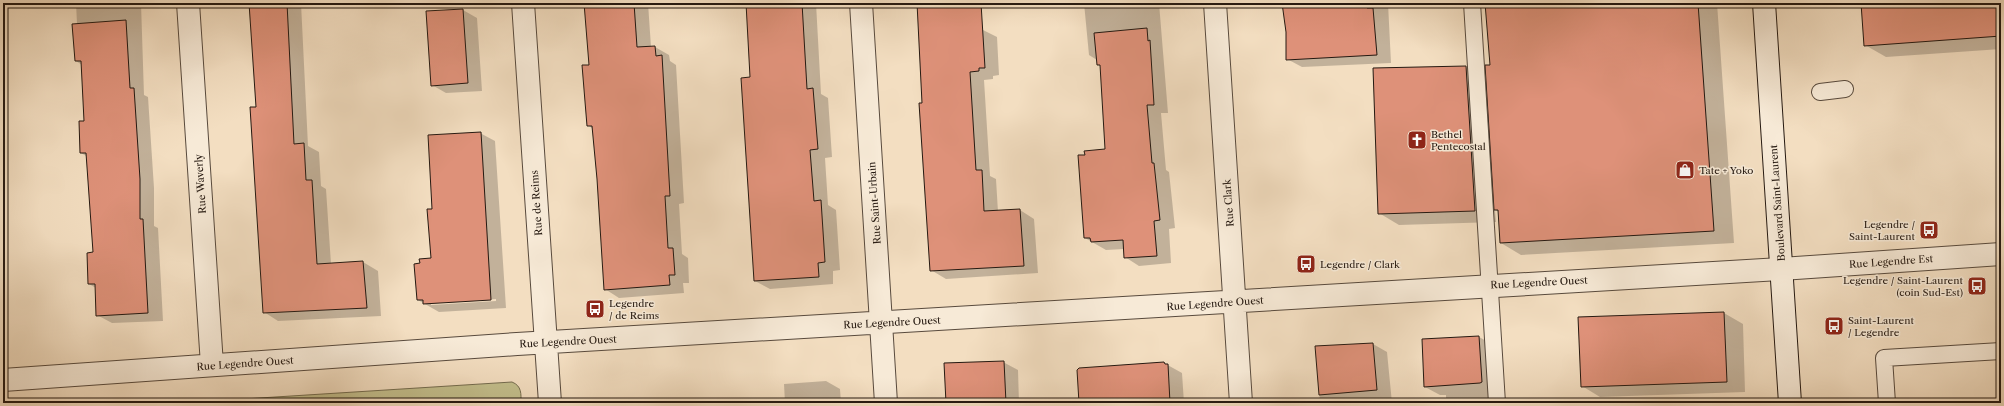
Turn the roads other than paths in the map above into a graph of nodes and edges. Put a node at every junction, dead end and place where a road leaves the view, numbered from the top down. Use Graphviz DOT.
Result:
graph roads {
  1 [pos="188,3"];
  2 [pos="523,3"];
  3 [pos="861,3"];
  4 [pos="1216,3"];
  5 [pos="1472,3"];
  6 [pos="1764,3"];
  7 [pos="1845,89"];
  8 [pos="1820,92"];
  9 [pos="2001,254"];
  10 [pos="1781,269"];
  11 [pos="1489,285"];
  12 [pos="1235,301"];
  13 [pos="882,323"];
  14 [pos="545,343"];
  15 [pos="2001,351"];
  16 [pos="212,365"];
  17 [pos="3,380"];
  18 [pos="550,403"];
  19 [pos="886,403"];
  20 [pos="1242,403"];
  21 [pos="1497,403"];
  22 [pos="1790,403"];
  23 [pos="1887,403"];
  1 -- 16 [label="street, Rue Waverly"];
  2 -- 14 [label="street, Rue de Reims"];
  3 -- 13 [label="street, Rue Saint-Urbain"];
  4 -- 12 [label="street, Rue Clark"];
  5 -- 11 [label="lane"];
  6 -- 10 [label="street, Boulevard Saint-Laurent"];
  7 -- 8 [label="lane"];
  9 -- 10 [label="street, Rue Legendre Est"];
  10 -- 11 [label="street, Rue Legendre Ouest"];
  10 -- 22 [label="street, Boulevard Saint-Laurent"];
  11 -- 12 [label="street, Rue Legendre Ouest"];
  11 -- 21 [label="lane"];
  12 -- 13 [label="street, Rue Legendre Ouest"];
  12 -- 20 [label="street, Rue Clark"];
  13 -- 14 [label="street, Rue Legendre Ouest"];
  13 -- 19 [label="street, Rue Saint-Urbain"];
  14 -- 16 [label="street, Rue Legendre Ouest"];
  14 -- 18 [label="street, Rue de Reims"];
  15 -- 23 [label="lane"];
  16 -- 17 [label="street, Rue Legendre Ouest"];
}
